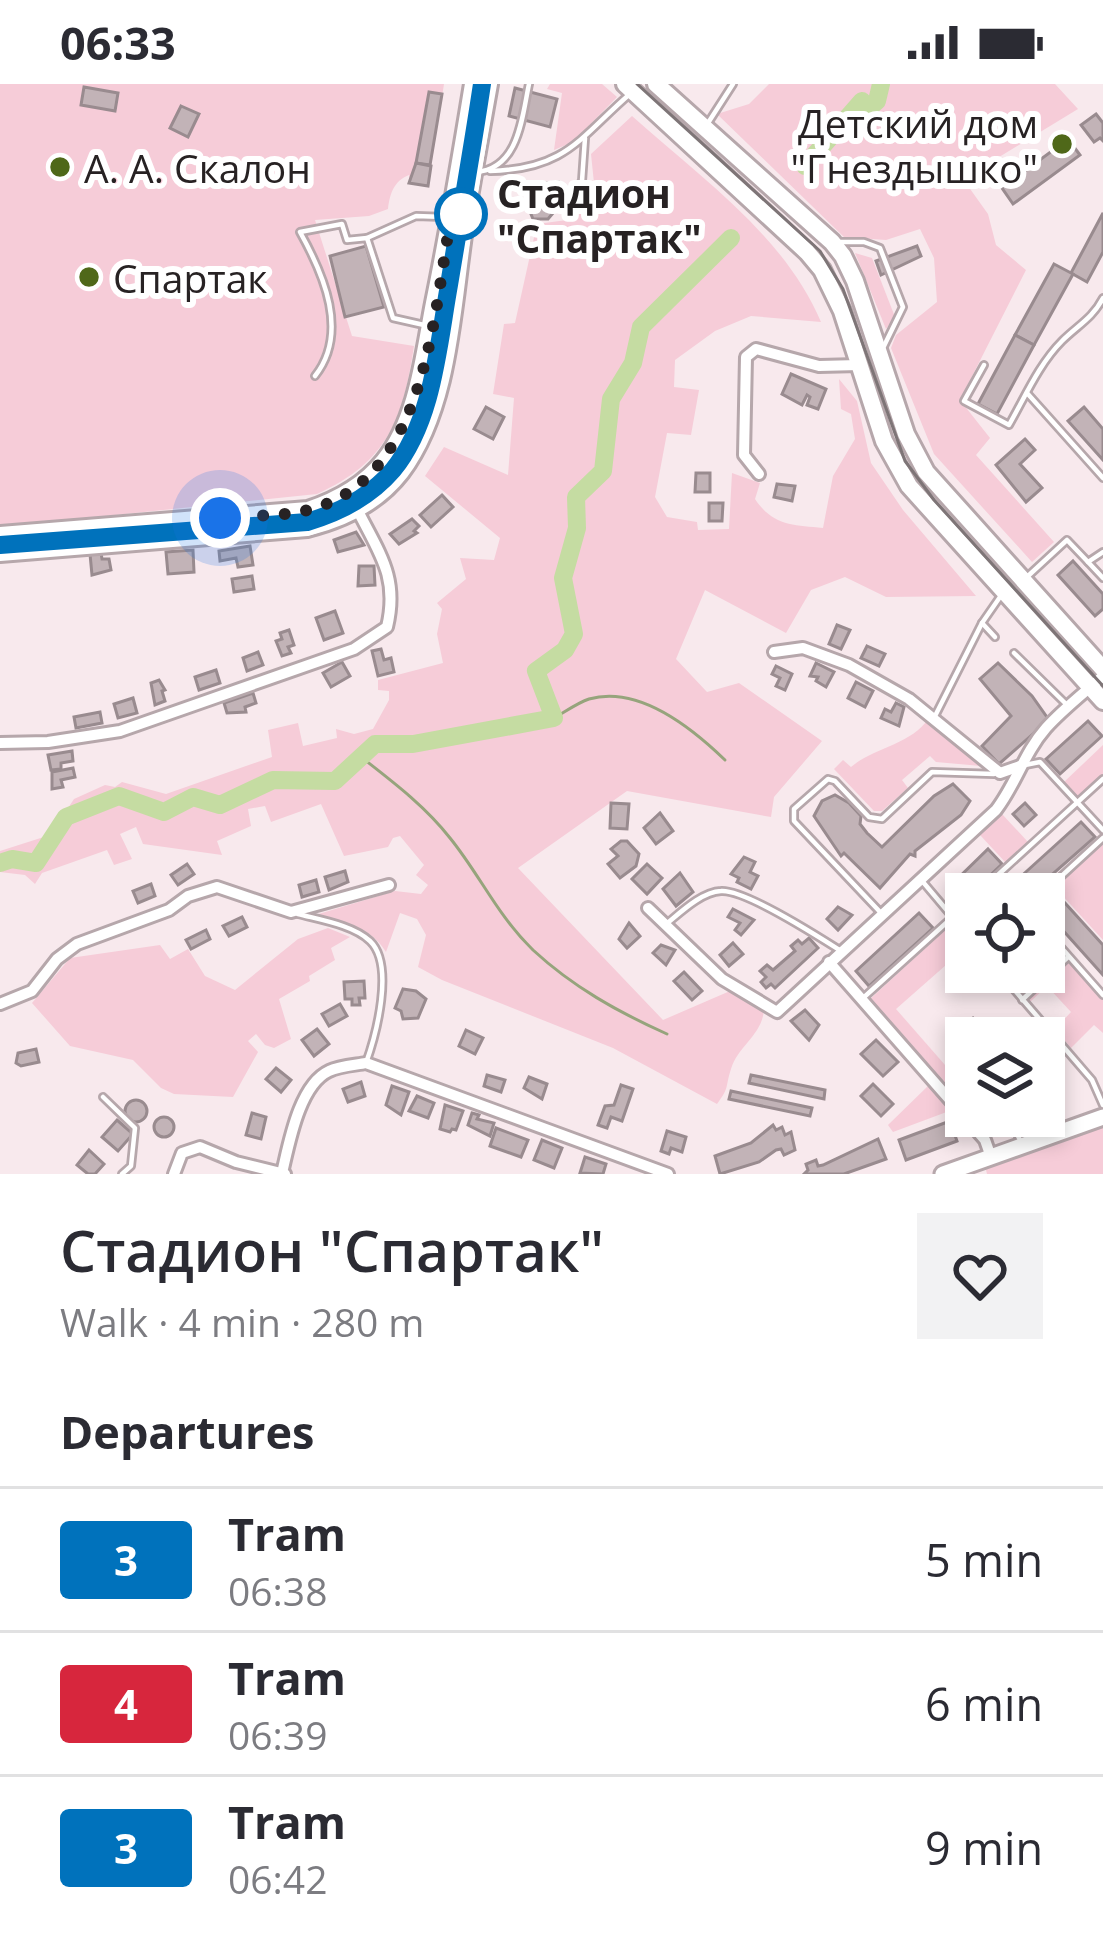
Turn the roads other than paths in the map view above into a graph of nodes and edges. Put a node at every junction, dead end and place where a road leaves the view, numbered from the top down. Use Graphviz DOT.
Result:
graph roads {
  1 [pos="473,84"];
  2 [pos="489,84"];
  3 [pos="530,84"];
  4 [pos="656,84"];
  5 [pos="721,84"];
  6 [pos="731,87"];
  7 [pos="628,88"];
  8 [pos="705,128"];
  9 [pos="585,138"];
  10 [pos="474,172"];
  11 [pos="563,205"];
  12 [pos="451,217"];
  13 [pos="367,238"];
  14 [pos="832,242"];
  15 [pos="1103,298"];
  16 [pos="430,327"];
  17 [pos="882,363"];
  18 [pos="860,365"];
  19 [pos="983,365"];
  20 [pos="315,376"];
  21 [pos="1027,393"];
  22 [pos="759,474"];
  23 [pos="1103,478"];
  24 [pos="357,509"];
  25 [pos="0,535"];
  26 [pos="1103,552"];
  27 [pos="0,553"];
  28 [pos="1088,562"];
  29 [pos="1103,578"];
  30 [pos="1024,581"];
  31 [pos="1004,592"];
  32 [pos="982,623"];
  33 [pos="995,637"];
  34 [pos="774,652"];
  35 [pos="1014,653"];
  36 [pos="1100,683"];
  37 [pos="1069,707"];
  38 [pos="934,719"];
  39 [pos="0,743"];
  40 [pos="1020,766"];
  41 [pos="1000,773"];
  42 [pos="1103,779"];
  43 [pos="1077,802"];
  44 [pos="1103,834"];
  45 [pos="1000,873"];
  46 [pos="1063,873"];
  47 [pos="922,881"];
  48 [pos="389,884"];
  49 [pos="648,908"];
  50 [pos="945,908"];
  51 [pos="291,912"];
  52 [pos="884,916"];
  53 [pos="945,924"];
  54 [pos="665,925"];
  55 [pos="841,951"];
  56 [pos="1065,952"];
  57 [pos="1069,957"];
  58 [pos="829,962"];
  59 [pos="1016,993"];
  60 [pos="1103,995"];
  61 [pos="862,999"];
  62 [pos="1022,1000"];
  63 [pos="0,1004"];
  64 [pos="366,1063"];
  65 [pos="1103,1071"];
  66 [pos="1093,1080"];
  67 [pos="103,1097"];
  68 [pos="1103,1105"];
  69 [pos="1103,1117"];
  70 [pos="1018,1137"];
  71 [pos="1022,1146"];
  72 [pos="991,1157"];
  73 [pos="951,1172"];
  74 [pos="284,1173"];
  75 [pos="122,1174"];
  76 [pos="174,1174"];
  77 [pos="668,1174"];
  1 -- 10 [label="main road"];
  2 -- 10 [label="main road"];
  3 -- 10 [label="lane"];
  4 -- 8 [label="main road"];
  5 -- 6 [label="lane"];
  6 -- 8 [label="lane"];
  7 -- 9 [label="lane"];
  7 -- 18 [label="main road"];
  8 -- 14 [label="main road"];
  9 -- 10 [label="lane"];
  9 -- 11 [label="lane"];
  10 -- 12 [label="main road"];
  10 -- 24 [label="main road"];
  12 -- 13 [label="lane"];
  12 -- 16 [label="main road"];
  13 -- 16 [label="lane"];
  13 -- 20 [label="lane"];
  14 -- 17 [label="main road"];
  14 -- 17 [label="lane"];
  15 -- 21 [label="lane"];
  16 -- 25 [label="main road"];
  17 -- 30 [label="main road"];
  18 -- 22 [label="street"];
  18 -- 31 [label="main road"];
  19 -- 21 [label="lane"];
  21 -- 23 [label="lane"];
  24 -- 27 [label="main road"];
  24 -- 39 [label="street"];
  26 -- 28 [label="lane"];
  28 -- 29 [label="lane"];
  28 -- 30 [label="lane"];
  30 -- 36 [label="main road"];
  31 -- 32 [label="lane"];
  31 -- 36 [label="main road"];
  32 -- 33 [label="lane"];
  32 -- 38 [label="lane"];
  34 -- 38 [label="street"];
  35 -- 37 [label="lane"];
  36 -- 37 [label="street"];
  37 -- 40 [label="street"];
  38 -- 41 [label="street"];
  40 -- 41 [label="street"];
  40 -- 43 [label="lane"];
  40 -- 47 [label="street"];
  41 -- 52 [label="lane"];
  42 -- 43 [label="lane"];
  43 -- 44 [label="lane"];
  43 -- 45 [label="lane"];
  44 -- 46 [label="lane"];
  47 -- 50 [label="lane"];
  47 -- 52 [label="street"];
  48 -- 51 [label="street"];
  49 -- 54 [label="street"];
  51 -- 63 [label="street"];
  51 -- 64 [label="lane"];
  52 -- 55 [label="street"];
  53 -- 61 [label="lane"];
  54 -- 55 [label="lane"];
  54 -- 58 [label="street"];
  55 -- 58 [label="street"];
  56 -- 57 [label="lane"];
  57 -- 60 [label="lane"];
  57 -- 62 [label="lane"];
  58 -- 61 [label="street"];
  59 -- 62 [label="lane"];
  61 -- 72 [label="street"];
  62 -- 66 [label="lane"];
  64 -- 74 [label="street"];
  64 -- 77 [label="street"];
  65 -- 66 [label="lane"];
  66 -- 68 [label="lane"];
  67 -- 75 [label="lane"];
  69 -- 71 [label="street"];
  70 -- 71 [label="lane"];
  71 -- 72 [label="street"];
  72 -- 73 [label="street"];
  74 -- 76 [label="street"];
}
